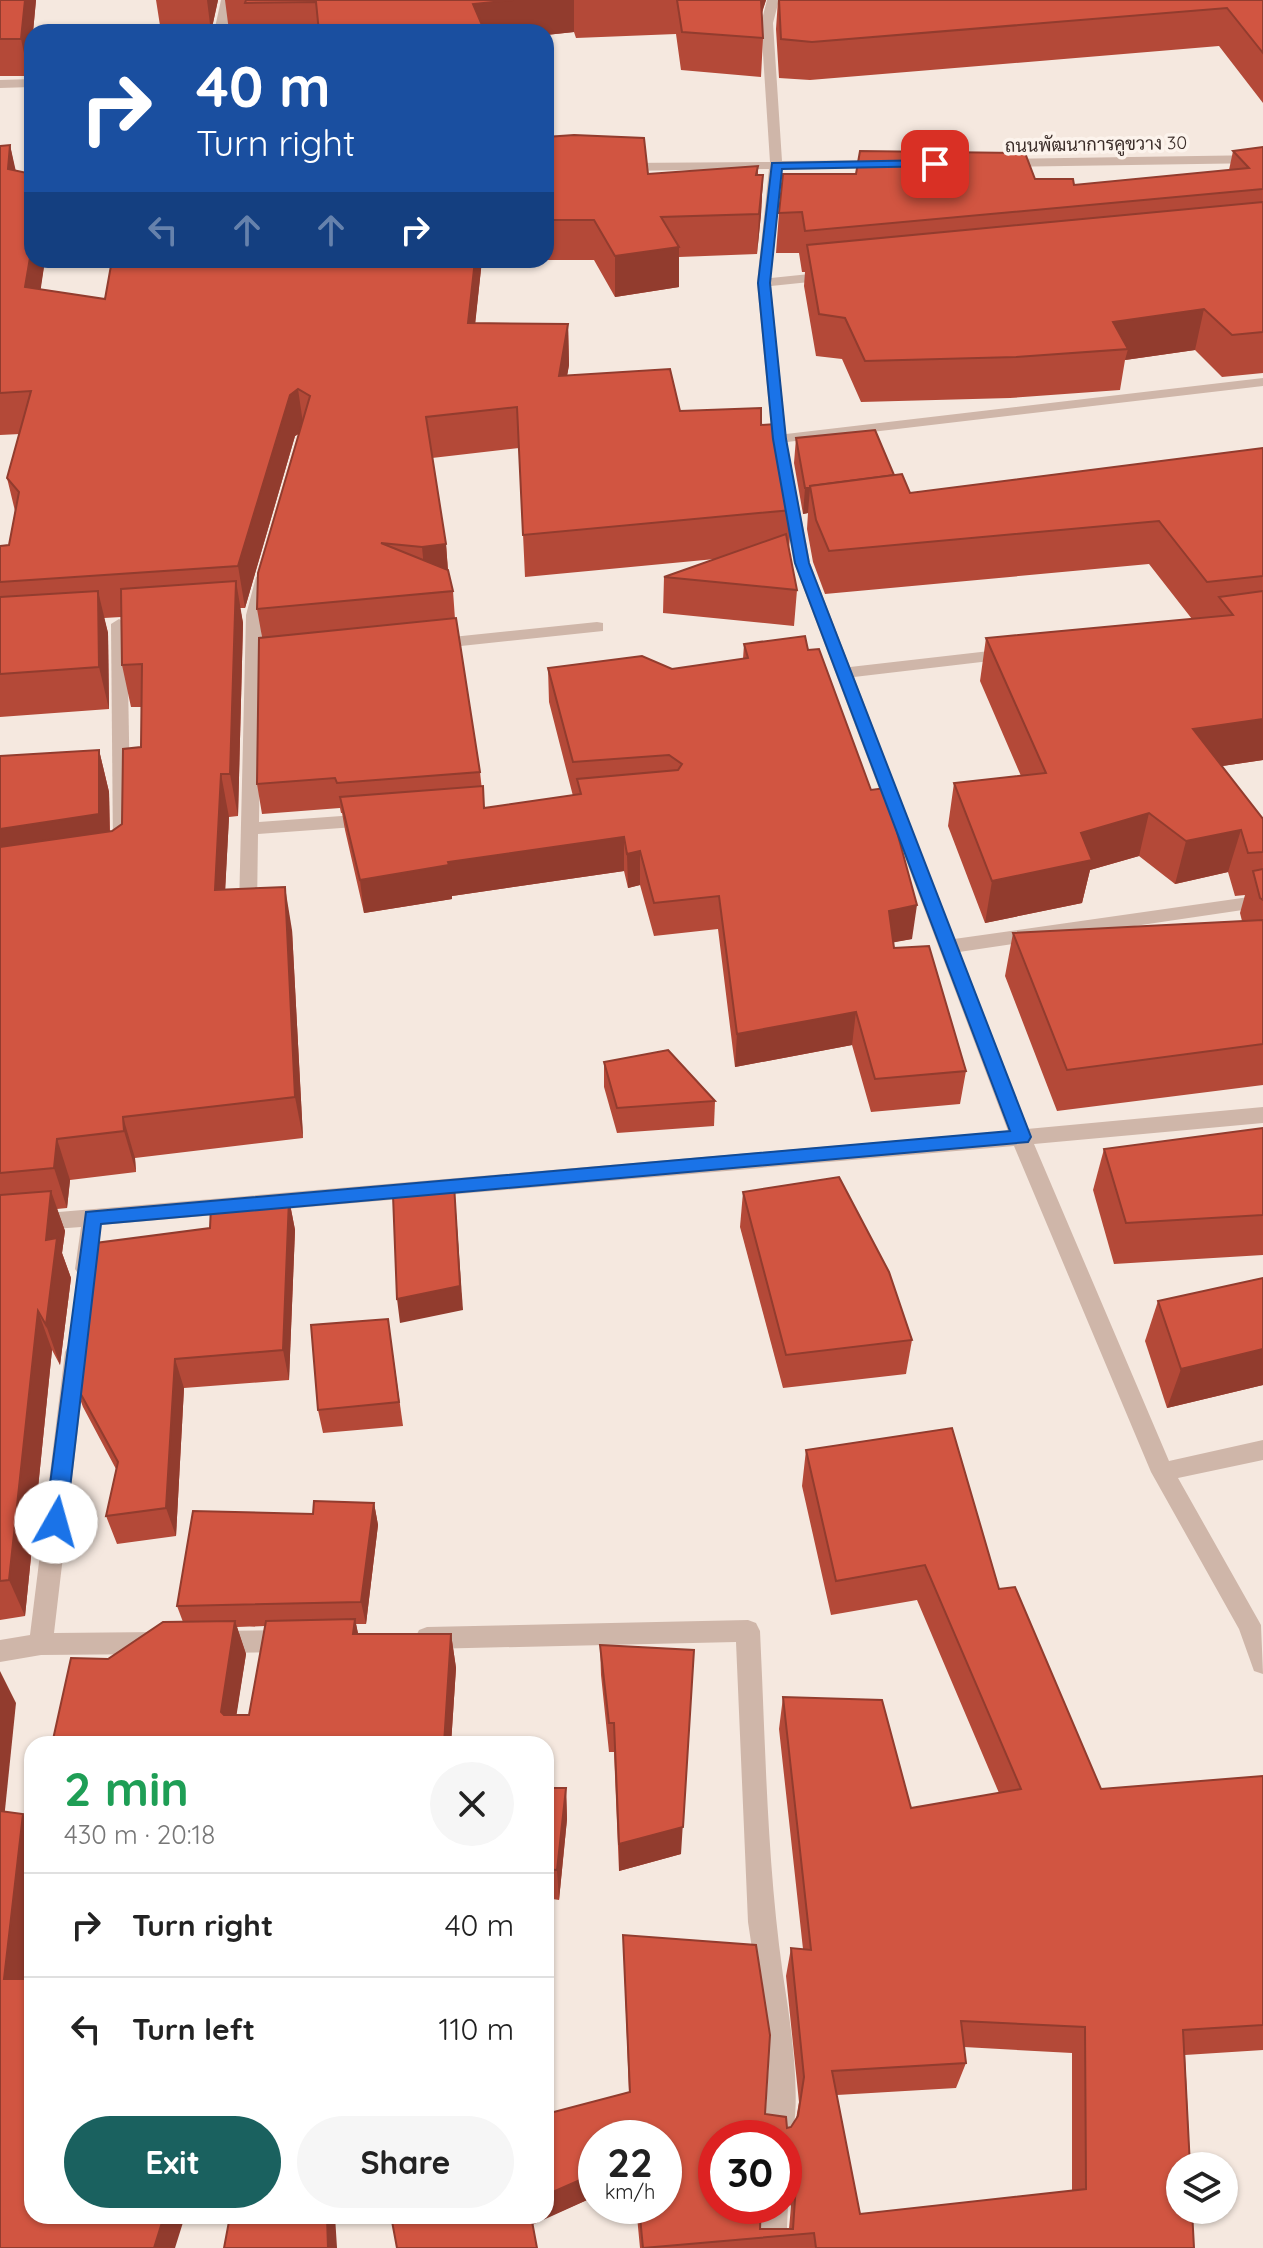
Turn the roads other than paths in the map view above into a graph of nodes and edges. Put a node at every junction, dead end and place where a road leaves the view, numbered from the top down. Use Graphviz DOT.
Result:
graph roads {
  1 [pos="227,0"];
  2 [pos="773,0"];
  3 [pos="222,24"];
  4 [pos="24,83"];
  5 [pos="0,84"];
  6 [pos="1263,159"];
  7 [pos="982,163"];
  8 [pos="903,164"];
  9 [pos="776,165"];
  10 [pos="607,168"];
  11 [pos="842,275"];
  12 [pos="764,283"];
  13 [pos="1263,382"];
  14 [pos="779,439"];
  15 [pos="270,556"];
  16 [pos="119,624"];
  17 [pos="597,627"];
  18 [pos="410,646"];
  19 [pos="1030,652"];
  20 [pos="844,673"];
  21 [pos="390,819"];
  22 [pos="250,829"];
  23 [pos="107,866"];
  24 [pos="1263,901"];
  25 [pos="248,908"];
  26 [pos="947,947"];
  27 [pos="1263,1115"];
  28 [pos="1022,1137"];
  29 [pos="92,1217"];
  30 [pos="0,1225"];
  31 [pos="83,1296"];
  32 [pos="79,1328"];
  33 [pos="1263,1450"];
  34 [pos="1162,1472"];
  35 [pos="403,1639"];
  36 [pos="309,1641"];
  37 [pos="262,1642"];
  38 [pos="41,1644"];
  39 [pos="0,1651"];
  40 [pos="1263,1663"];
  41 [pos="257,1671"];
  42 [pos="779,2120"];
  43 [pos="773,2224"];
  44 [pos="772,2248"];
  1 -- 3 [label="street"];
  2 -- 9 [label="street"];
  4 -- 5 [label="street"];
  6 -- 7 [label="street, ถนนพัฒนาการคูขวาง 30"];
  8 -- 9 [label="street"];
  9 -- 10 [label="street"];
  9 -- 12 [label="street"];
  11 -- 12 [label="street"];
  12 -- 14 [label="street"];
  13 -- 14 [label="street"];
  14 -- 20 [label="street"];
  15 -- 22 [label="street"];
  16 -- 23 [label="street"];
  17 -- 18 [label="street"];
  19 -- 20 [label="street"];
  20 -- 26 [label="street"];
  21 -- 22 [label="street"];
  22 -- 25 [label="street"];
  24 -- 26 [label="street"];
  26 -- 28 [label="street"];
  27 -- 28 [label="street"];
  28 -- 29 [label="street"];
  28 -- 34 [label="street"];
  29 -- 30 [label="street"];
  29 -- 31 [label="street"];
  32 -- 38 [label="street"];
  33 -- 34 [label="street"];
  34 -- 40 [label="street"];
  35 -- 42 [label="street"];
  36 -- 37 [label="street"];
  37 -- 38 [label="street"];
  37 -- 41 [label="street"];
  38 -- 39 [label="street"];
  43 -- 44 [label="street"];
}
